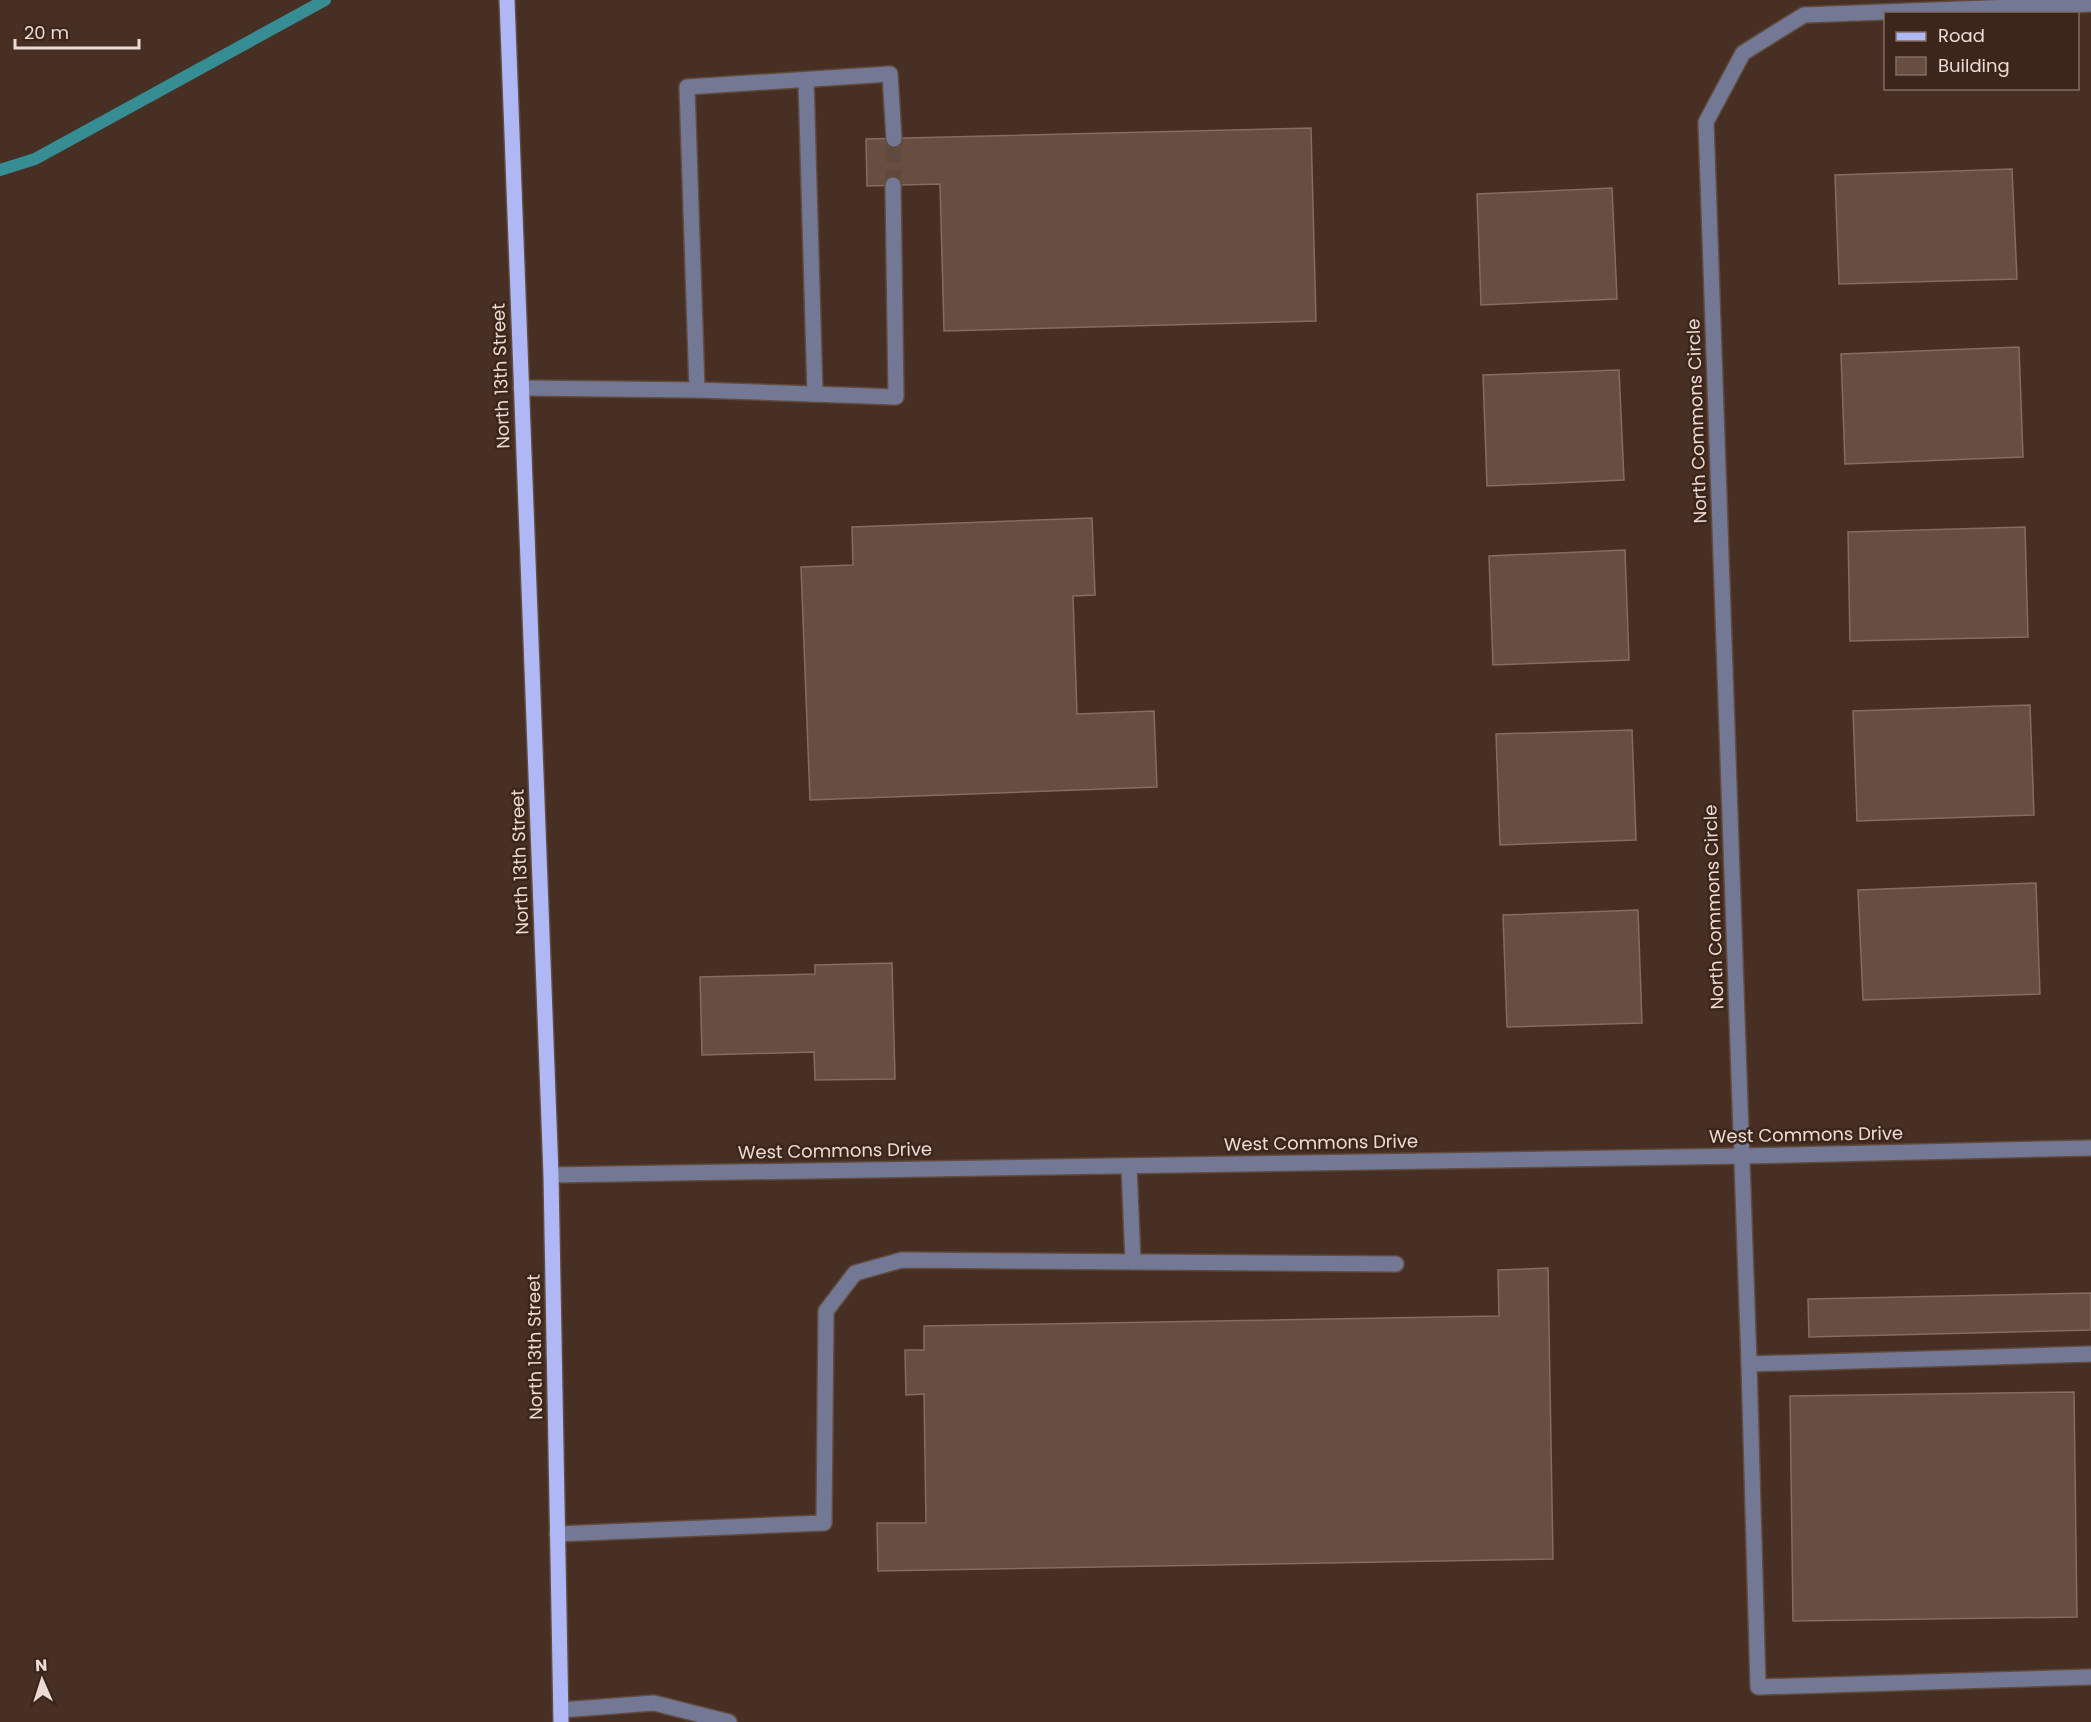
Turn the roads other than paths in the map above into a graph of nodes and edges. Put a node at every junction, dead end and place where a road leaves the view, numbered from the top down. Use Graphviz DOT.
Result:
graph roads {
  1 [pos="507,0"];
  2 [pos="2091,4"];
  3 [pos="806,80"];
  4 [pos="894,139"];
  5 [pos="893,185"];
  6 [pos="521,388"];
  7 [pos="697,390"];
  8 [pos="815,394"];
  9 [pos="2091,1148"];
  10 [pos="1742,1156"];
  11 [pos="1129,1166"];
  12 [pos="551,1175"];
  13 [pos="1132,1262"];
  14 [pos="1396,1264"];
  15 [pos="2091,1354"];
  16 [pos="1749,1364"];
  17 [pos="557,1534"];
  18 [pos="2091,1677"];
  19 [pos="561,1716"];
  20 [pos="729,1722"];
  1 -- 6 [label="main road, North 13th Street"];
  2 -- 10 [label="street, North Commons Circle"];
  3 -- 4 [label="street"];
  3 -- 7 [label="street"];
  3 -- 8 [label="street"];
  5 -- 8 [label="street"];
  6 -- 7 [label="street"];
  6 -- 12 [label="main road, North 13th Street"];
  7 -- 8 [label="street"];
  9 -- 10 [label="street, West Commons Drive"];
  10 -- 11 [label="street, West Commons Drive"];
  10 -- 16 [label="street, North Commons Circle"];
  11 -- 12 [label="street, West Commons Drive"];
  11 -- 13 [label="street"];
  12 -- 17 [label="main road, North 13th Street"];
  13 -- 14 [label="street"];
  13 -- 17 [label="street"];
  15 -- 16 [label="street"];
  16 -- 18 [label="street, North Commons Circle"];
  17 -- 19 [label="main road, North 13th Street"];
  19 -- 20 [label="street"];
}
